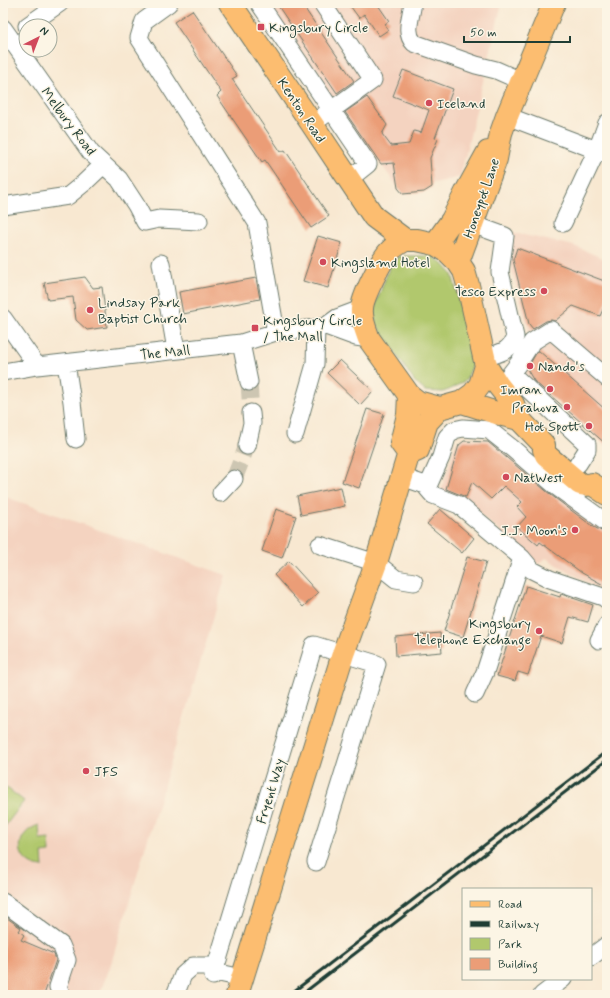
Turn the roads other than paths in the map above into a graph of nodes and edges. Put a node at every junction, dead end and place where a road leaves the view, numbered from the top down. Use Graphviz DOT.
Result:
graph roads {
  1 [pos="60,3"];
  2 [pos="169,3"];
  3 [pos="230,3"];
  4 [pos="259,3"];
  5 [pos="322,3"];
  6 [pos="554,3"];
  7 [pos="412,8"];
  8 [pos="38,18"];
  9 [pos="18,30"];
  10 [pos="5,36"];
  11 [pos="521,81"];
  12 [pos="331,110"];
  13 [pos="607,123"];
  14 [pos="312,124"];
  15 [pos="504,124"];
  16 [pos="602,152"];
  17 [pos="103,165"];
  18 [pos="348,180"];
  19 [pos="3,206"];
  20 [pos="374,217"];
  21 [pos="199,221"];
  22 [pos="563,223"];
  23 [pos="472,224"];
  24 [pos="405,240"];
  25 [pos="435,244"];
  26 [pos="383,259"];
  27 [pos="458,262"];
  28 [pos="161,263"];
  29 [pos="362,309"];
  30 [pos="3,318"];
  31 [pos="321,327"];
  32 [pos="276,332"];
  33 [pos="369,339"];
  34 [pos="241,343"];
  35 [pos="176,350"];
  36 [pos="485,362"];
  37 [pos="66,363"];
  38 [pos="37,366"];
  39 [pos="3,372"];
  40 [pos="607,378"];
  41 [pos="503,381"];
  42 [pos="249,382"];
  43 [pos="409,395"];
  44 [pos="462,402"];
  45 [pos="440,408"];
  46 [pos="251,413"];
  47 [pos="518,419"];
  48 [pos="295,434"];
  49 [pos="76,439"];
  50 [pos="544,445"];
  51 [pos="247,446"];
  52 [pos="409,454"];
  53 [pos="578,464"];
  54 [pos="234,478"];
  55 [pos="402,478"];
  56 [pos="428,486"];
  57 [pos="599,489"];
  58 [pos="221,493"];
  59 [pos="607,522"];
  60 [pos="320,545"];
  61 [pos="522,558"];
  62 [pos="376,563"];
  63 [pos="414,582"];
  64 [pos="607,600"];
  65 [pos="607,625"];
  66 [pos="598,640"];
  67 [pos="343,654"];
  68 [pos="475,694"];
  69 [pos="316,862"];
  70 [pos="3,902"];
  71 [pos="215,971"];
  72 [pos="562,980"];
  73 [pos="239,988"];
  74 [pos="62,995"];
  75 [pos="175,995"];
  76 [pos="542,995"];
  1 -- 8 [label="street"];
  2 -- 32 [label="street"];
  3 -- 14 [label="main road, Kenton Road"];
  4 -- 12 [label="street"];
  5 -- 12 [label="street"];
  6 -- 11 [label="main road, Honeypot Lane"];
  7 -- 11 [label="street"];
  9 -- 10 [label="street"];
  10 -- 17 [label="street, Melbury Road"];
  11 -- 15 [label="main road, Honeypot Lane"];
  12 -- 14 [label="street"];
  12 -- 18 [label="street"];
  13 -- 16 [label="street"];
  14 -- 18 [label="main road, Kenton Road"];
  15 -- 16 [label="street"];
  15 -- 23 [label="main road, Honeypot Lane"];
  15 -- 25 [label="main road, Honeypot Lane"];
  16 -- 22 [label="street"];
  17 -- 19 [label="street"];
  17 -- 21 [label="street, Melbury Road"];
  18 -- 20 [label="main road, Kenton Road"];
  20 -- 24 [label="main road, Kenton Road"];
  20 -- 26 [label="main road, Kenton Road"];
  23 -- 27 [label="main road, Honeypot Lane"];
  23 -- 36 [label="street"];
  24 -- 25 [label="main road"];
  24 -- 26 [label="main road"];
  25 -- 27 [label="main road"];
  26 -- 29 [label="main road"];
  27 -- 36 [label="main road"];
  28 -- 35 [label="street"];
  29 -- 31 [label="street, The Mall"];
  29 -- 33 [label="main road"];
  30 -- 38 [label="street"];
  31 -- 32 [label="street, The Mall"];
  31 -- 33 [label="street, The Mall"];
  31 -- 48 [label="street"];
  32 -- 34 [label="street, The Mall"];
  33 -- 43 [label="main road"];
  34 -- 35 [label="street, The Mall"];
  34 -- 42 [label="street"];
  35 -- 37 [label="street, The Mall"];
  36 -- 41 [label="main road"];
  36 -- 44 [label="main road"];
  37 -- 38 [label="street, The Mall"];
  37 -- 49 [label="street"];
  38 -- 39 [label="street, The Mall"];
  40 -- 41 [label="street"];
  41 -- 47 [label="main road"];
  41 -- 53 [label="street"];
  43 -- 45 [label="main road"];
  43 -- 52 [label="main road"];
  44 -- 45 [label="main road"];
  44 -- 47 [label="main road"];
  45 -- 52 [label="main road, Fryent Way"];
  46 -- 51 [label="street"];
  47 -- 50 [label="main road"];
  50 -- 53 [label="main road"];
  50 -- 57 [label="main road"];
  52 -- 55 [label="main road, Fryent Way"];
  53 -- 57 [label="main road"];
  54 -- 58 [label="street"];
  55 -- 56 [label="street"];
  55 -- 62 [label="main road, Fryent Way"];
  56 -- 59 [label="street"];
  56 -- 61 [label="street"];
  60 -- 62 [label="street"];
  61 -- 64 [label="street"];
  61 -- 68 [label="street"];
  62 -- 63 [label="street"];
  62 -- 67 [label="main road, Fryent Way"];
  65 -- 66 [label="street"];
  67 -- 69 [label="street"];
  67 -- 71 [label="street, Fryent Way"];
  67 -- 73 [label="main road, Fryent Way"];
  70 -- 74 [label="street"];
  71 -- 73 [label="street"];
  71 -- 75 [label="street"];
  72 -- 76 [label="street"];
}
